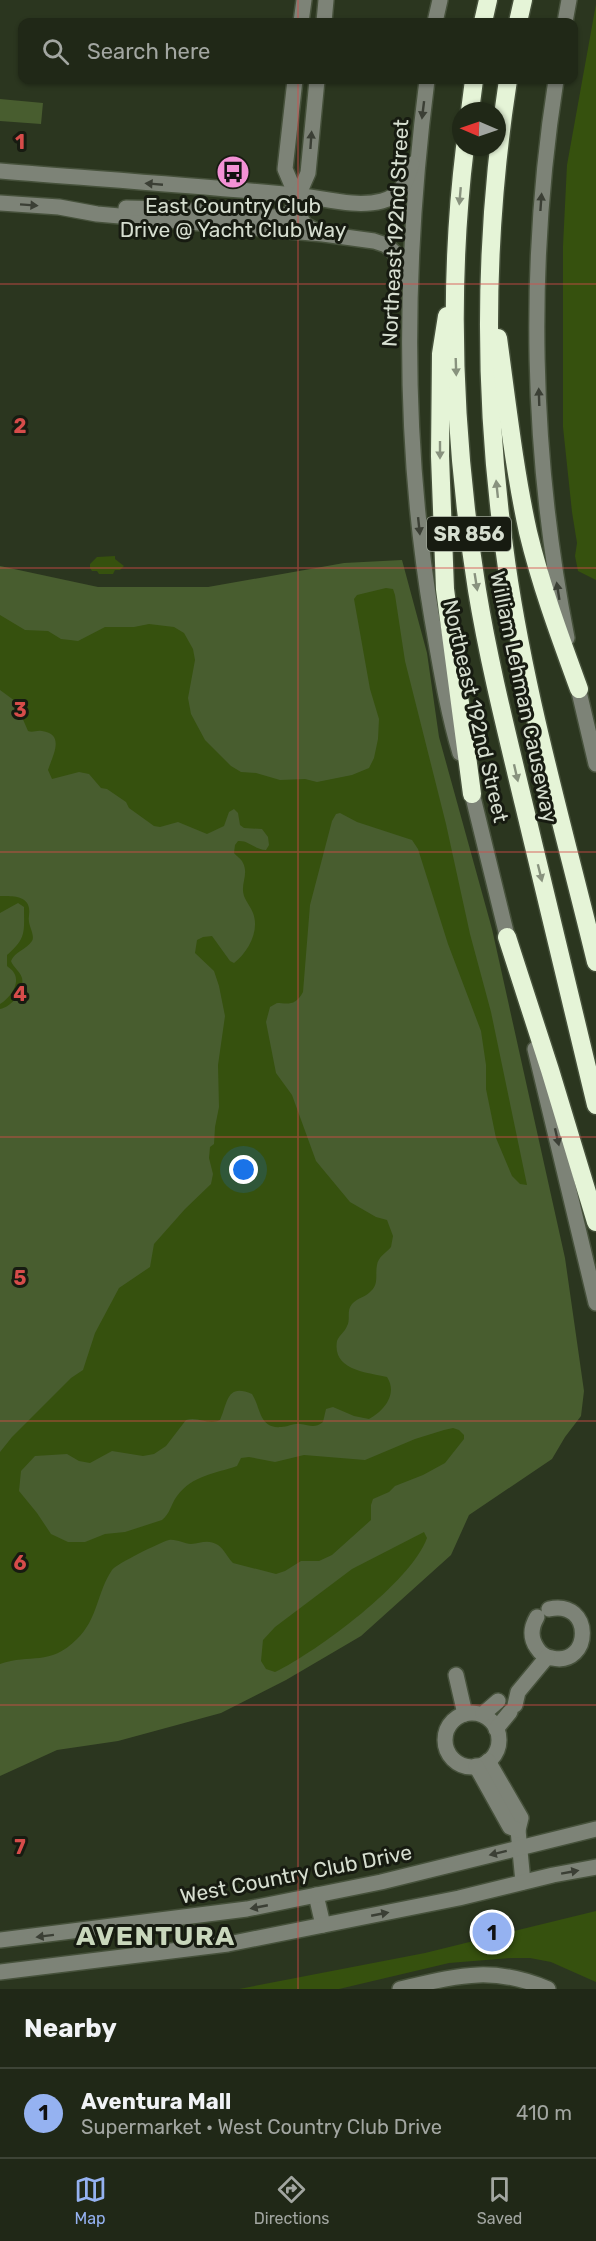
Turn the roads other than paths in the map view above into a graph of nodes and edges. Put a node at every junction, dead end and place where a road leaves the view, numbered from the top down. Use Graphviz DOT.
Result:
graph roads {
  1 [pos="304,0"];
  2 [pos="326,0"];
  3 [pos="440,0"];
  4 [pos="488,0"];
  5 [pos="523,0"];
  6 [pos="569,0"];
  7 [pos="302,18"];
  8 [pos="324,18"];
  9 [pos="436,18"];
  10 [pos="484,18"];
  11 [pos="519,18"];
  12 [pos="566,18"];
  13 [pos="295,84"];
  14 [pos="316,84"];
  15 [pos="426,84"];
  16 [pos="473,84"];
  17 [pos="507,84"];
  18 [pos="555,84"];
  19 [pos="471,102"];
  20 [pos="419,141"];
  21 [pos="464,156"];
  22 [pos="0,171"];
  23 [pos="296,195"];
  24 [pos="0,203"];
  25 [pos="59,207"];
  26 [pos="323,234"];
  27 [pos="457,246"];
  28 [pos="489,274"];
  29 [pos="409,304"];
  30 [pos="579,689"];
  31 [pos="596,764"];
  32 [pos="472,794"];
  33 [pos="507,937"];
  34 [pos="596,962"];
  35 [pos="596,1105"];
  36 [pos="596,1222"];
  37 [pos="596,1303"];
  38 [pos="547,1657"];
  39 [pos="456,1675"];
  40 [pos="509,1701"];
  41 [pos="465,1714"];
  42 [pos="483,1714"];
  43 [pos="496,1728"];
  44 [pos="482,1763"];
  45 [pos="596,1829"];
  46 [pos="521,1848"];
  47 [pos="596,1867"];
  48 [pos="523,1882"];
  49 [pos="316,1895"];
  50 [pos="323,1926"];
  51 [pos="0,1940"];
  52 [pos="0,1972"];
  53 [pos="400,1989"];
  54 [pos="548,1989"];
  1 -- 7 [label="street"];
  2 -- 8 [label="street"];
  3 -- 9 [label="street"];
  4 -- 10 [label="highway"];
  5 -- 11 [label="highway"];
  6 -- 12 [label="street"];
  13 -- 23 [label="street"];
  23 -- 14 [label="street, one-way"];
  15 -- 20 [label="street, Northeast 192nd Street, one-way"];
  16 -- 19 [label="highway"];
  17 -- 28 [label="highway, William Lehman Causeway / SR 856"];
  30 -- 18 [label="street, one-way"];
  20 -- 23 [label="street"];
  20 -- 29 [label="street, Northeast 192nd Street"];
  21 -- 27 [label="highway, William Lehman Causeway / SR 856, one-way"];
  23 -- 22 [label="street, one-way"];
  23 -- 25 [label="street"];
  23 -- 26 [label="street"];
  24 -- 25 [label="street, one-way"];
  25 -- 26 [label="street"];
  26 -- 29 [label="street"];
  27 -- 32 [label="highway, one-way"];
  27 -- 35 [label="highway, William Lehman Causeway / SR 856, one-way"];
  28 -- 30 [label="highway"];
  34 -- 28 [label="highway, William Lehman Causeway / SR 856, one-way"];
  29 -- 32 [label="street, Northeast 192nd Street, one-way"];
  30 -- 31 [label="street"];
  32 -- 33 [label="street, Northeast 192nd Street"];
  33 -- 36 [label="highway"];
  33 -- 37 [label="street, Northeast 192nd Street, one-way"];
  38 -- 38 [label="street"];
  38 -- 40 [label="street"];
  39 -- 41 [label="street"];
  40 -- 42 [label="street"];
  40 -- 43 [label="street"];
  41 -- 42 [label="street"];
  41 -- 44 [label="street"];
  42 -- 43 [label="street"];
  43 -- 44 [label="street"];
  44 -- 46 [label="street"];
  45 -- 46 [label="street, West Country Club Drive"];
  46 -- 48 [label="street"];
  46 -- 49 [label="street, West Country Club Drive, one-way"];
  48 -- 47 [label="street, one-way"];
  50 -- 48 [label="street, one-way"];
  49 -- 50 [label="street"];
  49 -- 51 [label="street, West Country Club Drive, one-way"];
  50 -- 52 [label="street"];
  53 -- 54 [label="street"];
}
